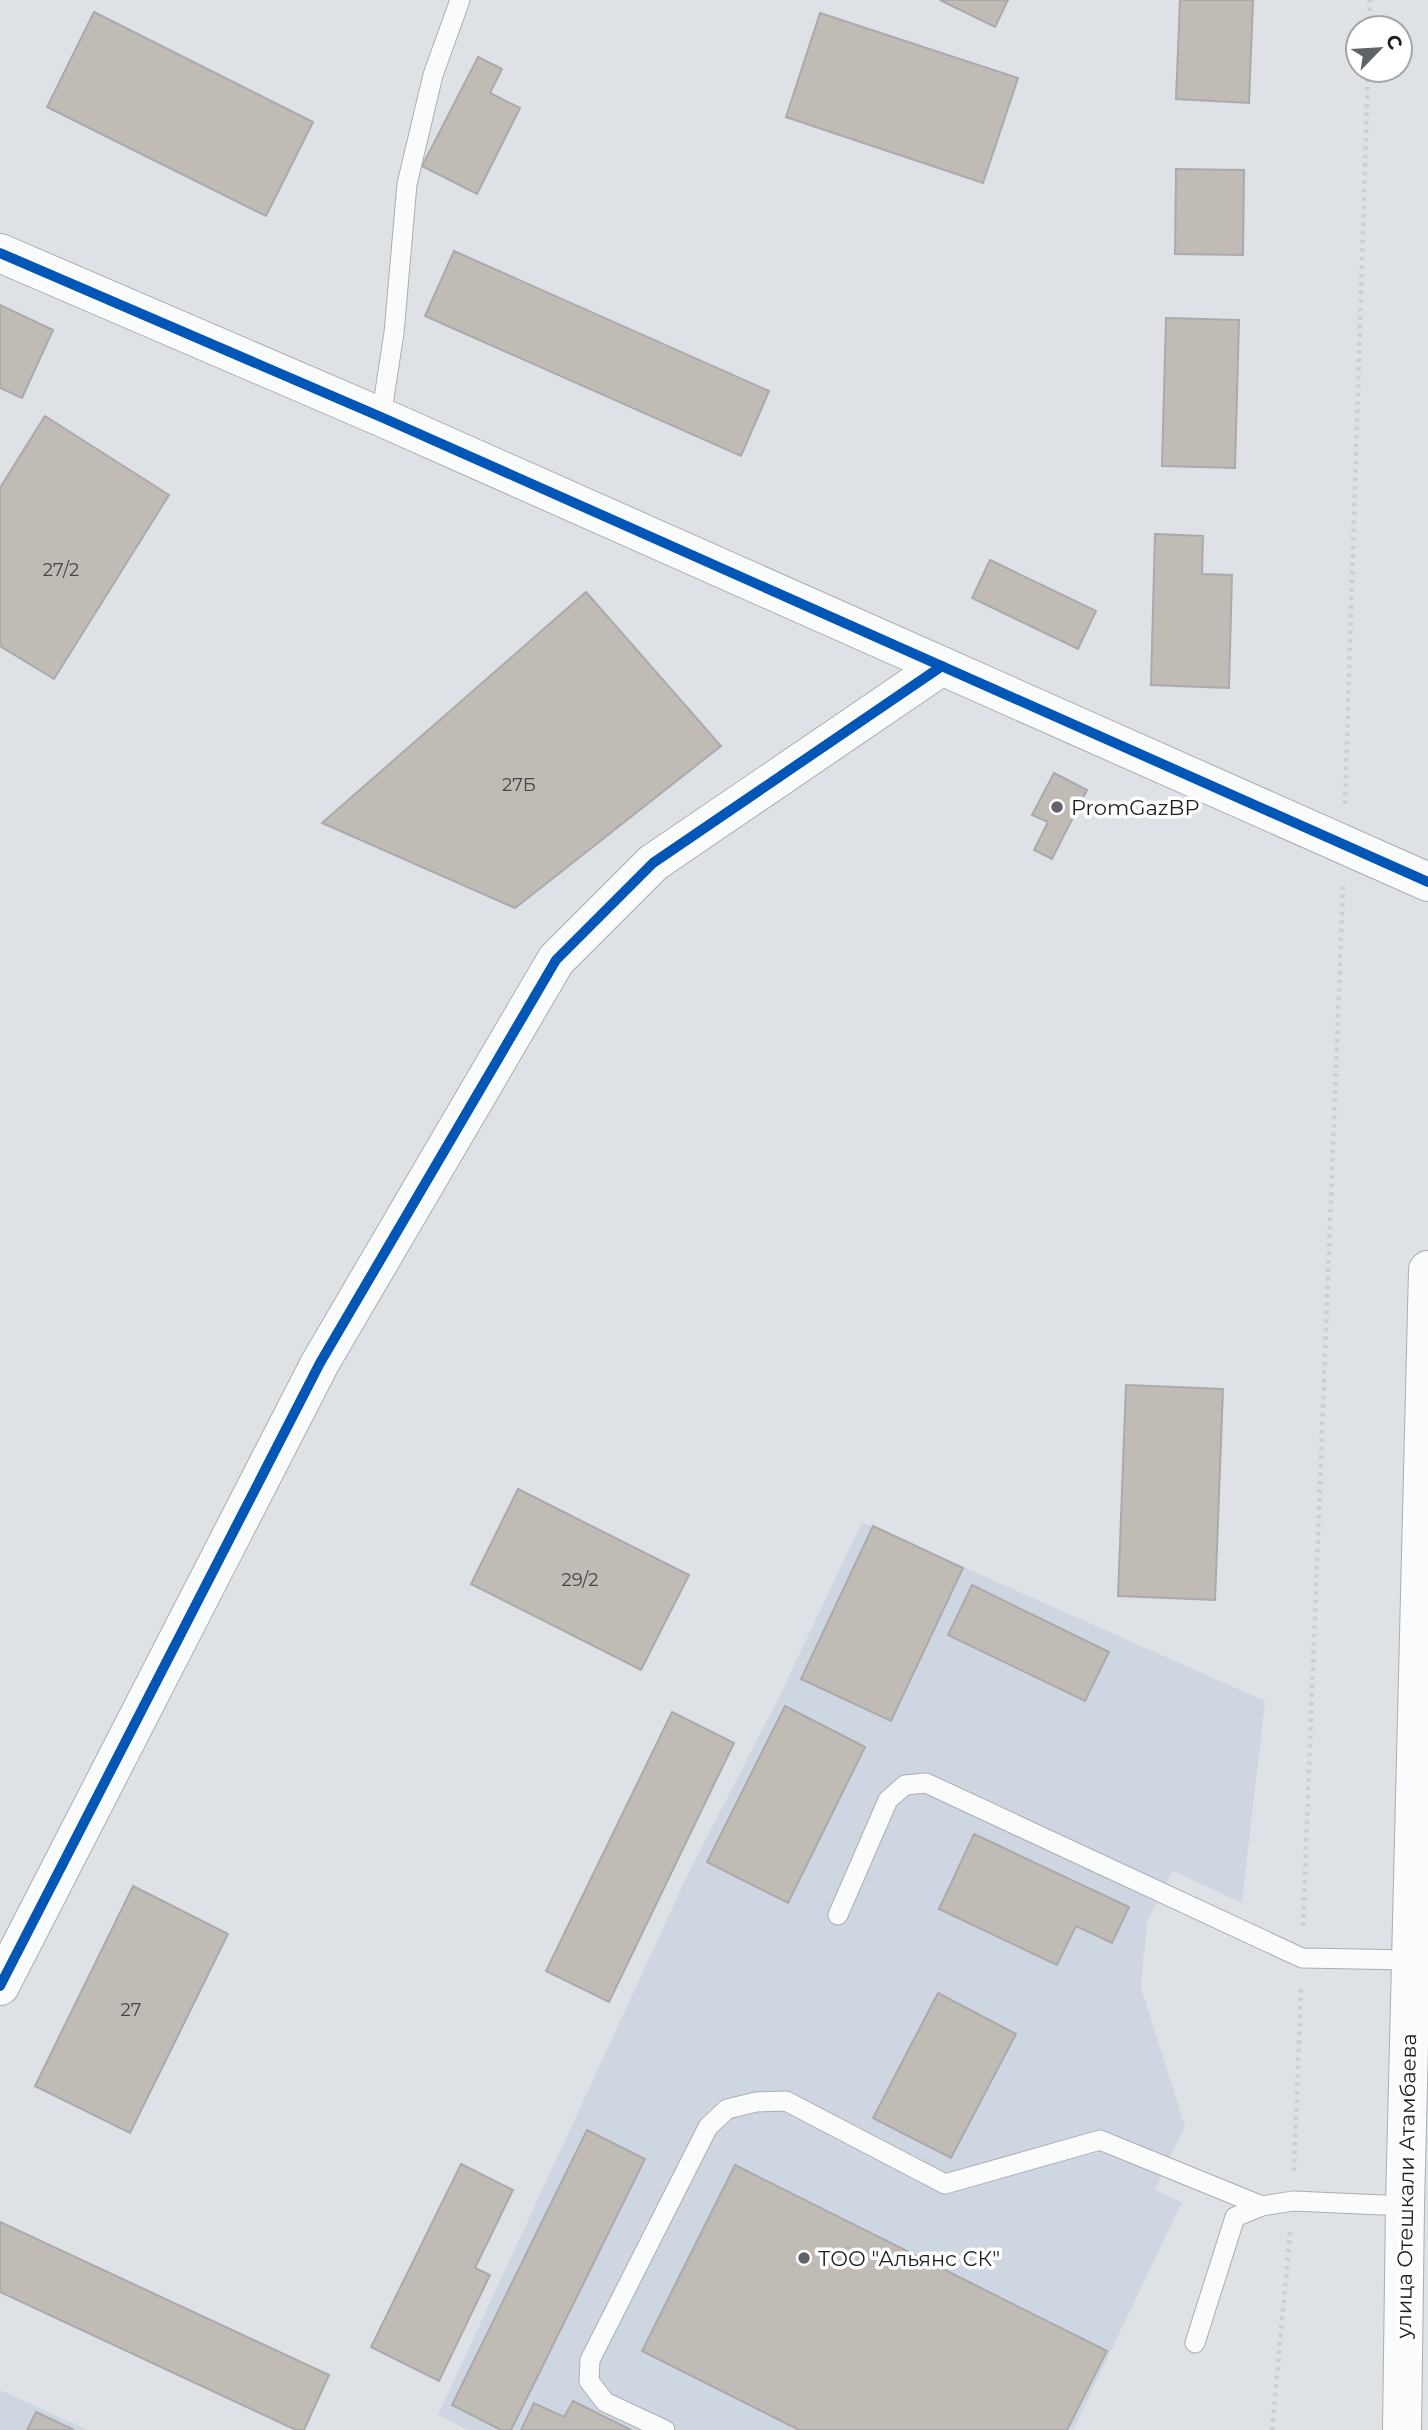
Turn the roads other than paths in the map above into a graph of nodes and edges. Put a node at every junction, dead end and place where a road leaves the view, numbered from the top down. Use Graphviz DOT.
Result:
graph roads {
  1 [pos="460,0"];
  2 [pos="0,253"];
  3 [pos="381,417"];
  4 [pos="942,666"];
  5 [pos="1428,882"];
  6 [pos="1428,1270"];
  7 [pos="1428,1296"];
  8 [pos="1424,1649"];
  9 [pos="838,1916"];
  10 [pos="1411,1960"];
  11 [pos="0,1986"];
  12 [pos="1262,2206"];
  13 [pos="1405,2206"];
  14 [pos="1195,2343"];
  15 [pos="665,2430"];
  16 [pos="1402,2430"];
  1 -- 3 [label="lane"];
  2 -- 3 [label="street"];
  3 -- 4 [label="street"];
  4 -- 5 [label="street"];
  4 -- 11 [label="street"];
  6 -- 7 [label="street, улица Отешкали Атамбаева"];
  7 -- 8 [label="street, улица Отешкали Атамбаева"];
  8 -- 10 [label="street, улица Отешкали Атамбаева"];
  9 -- 10 [label="lane"];
  10 -- 13 [label="street, улица Отешкали Атамбаева"];
  12 -- 13 [label="lane"];
  12 -- 14 [label="lane"];
  12 -- 15 [label="lane"];
  13 -- 16 [label="street, улица Отешкали Атамбаева"];
}
